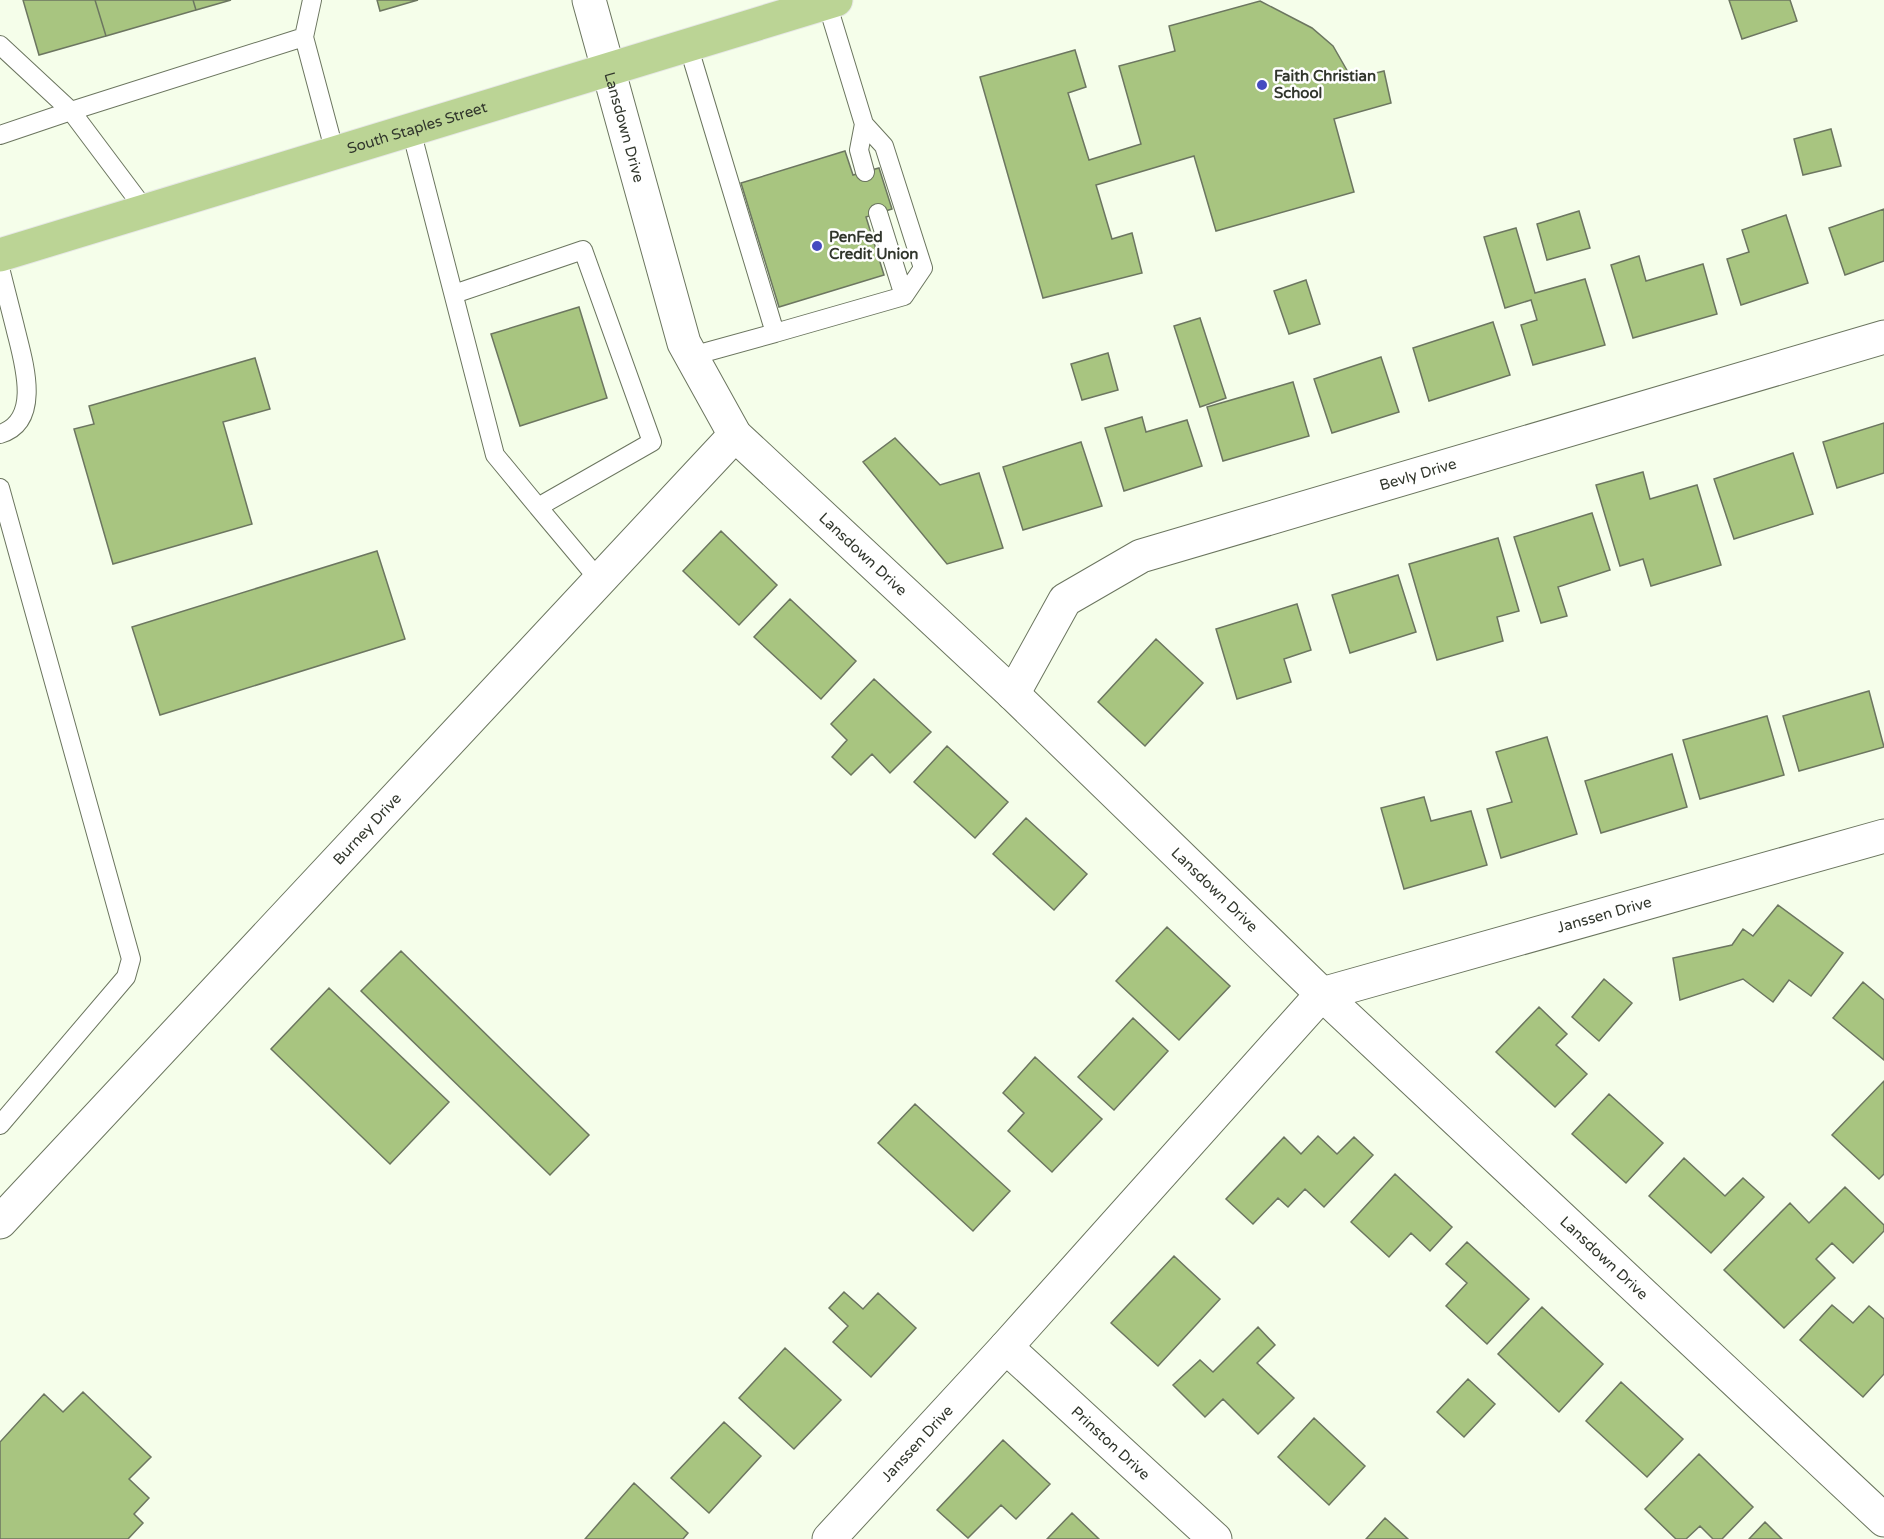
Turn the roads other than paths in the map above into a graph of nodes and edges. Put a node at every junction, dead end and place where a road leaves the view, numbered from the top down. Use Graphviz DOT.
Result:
graph roads {
  1 [pos="312,0"];
  2 [pos="589,0"];
  3 [pos="815,3"];
  4 [pos="304,37"];
  5 [pos="0,45"];
  6 [pos="688,45"];
  7 [pos="610,69"];
  8 [pos="71,111"];
  9 [pos="864,124"];
  10 [pos="411,130"];
  11 [pos="0,135"];
  12 [pos="335,153"];
  13 [pos="865,172"];
  14 [pos="146,211"];
  15 [pos="878,213"];
  16 [pos="0,255"];
  17 [pos="0,268"];
  18 [pos="454,294"];
  19 [pos="904,296"];
  20 [pos="775,333"];
  21 [pos="1884,337"];
  22 [pos="692,356"];
  23 [pos="0,434"];
  24 [pos="735,435"];
  25 [pos="0,488"];
  26 [pos="538,507"];
  27 [pos="600,580"];
  28 [pos="1013,694"];
  29 [pos="1884,836"];
  30 [pos="1322,994"];
  31 [pos="0,1125"];
  32 [pos="0,1222"];
  33 [pos="1006,1347"];
  34 [pos="1884,1520"];
  35 [pos="829,1539"];
  36 [pos="1215,1539"];
  1 -- 4 [label="lane"];
  2 -- 7 [label="street, Lansdown Drive"];
  3 -- 6 [label="main road, South Staples Street"];
  3 -- 9 [label="lane"];
  4 -- 8 [label="lane"];
  4 -- 12 [label="lane"];
  5 -- 8 [label="lane"];
  6 -- 7 [label="main road, South Staples Street"];
  6 -- 20 [label="lane"];
  7 -- 10 [label="main road, South Staples Street"];
  7 -- 22 [label="street, Lansdown Drive"];
  8 -- 11 [label="lane"];
  8 -- 14 [label="lane"];
  9 -- 13 [label="lane"];
  9 -- 19 [label="lane"];
  10 -- 12 [label="main road, South Staples Street"];
  10 -- 18 [label="lane"];
  12 -- 14 [label="main road, South Staples Street"];
  14 -- 16 [label="main road, South Staples Street"];
  15 -- 19 [label="lane"];
  17 -- 23 [label="lane"];
  18 -- 26 [label="lane"];
  18 -- 26 [label="lane"];
  19 -- 20 [label="lane"];
  20 -- 22 [label="lane"];
  21 -- 28 [label="street, Bevly Drive"];
  22 -- 24 [label="street, Lansdown Drive"];
  24 -- 27 [label="street, Burney Drive"];
  24 -- 28 [label="street, Lansdown Drive"];
  25 -- 31 [label="lane"];
  26 -- 27 [label="lane"];
  27 -- 32 [label="street, Burney Drive"];
  28 -- 30 [label="street, Lansdown Drive"];
  29 -- 30 [label="street, Janssen Drive"];
  30 -- 33 [label="street"];
  30 -- 34 [label="street, Lansdown Drive"];
  33 -- 35 [label="street, Janssen Drive"];
  33 -- 36 [label="street, Prinston Drive"];
}
